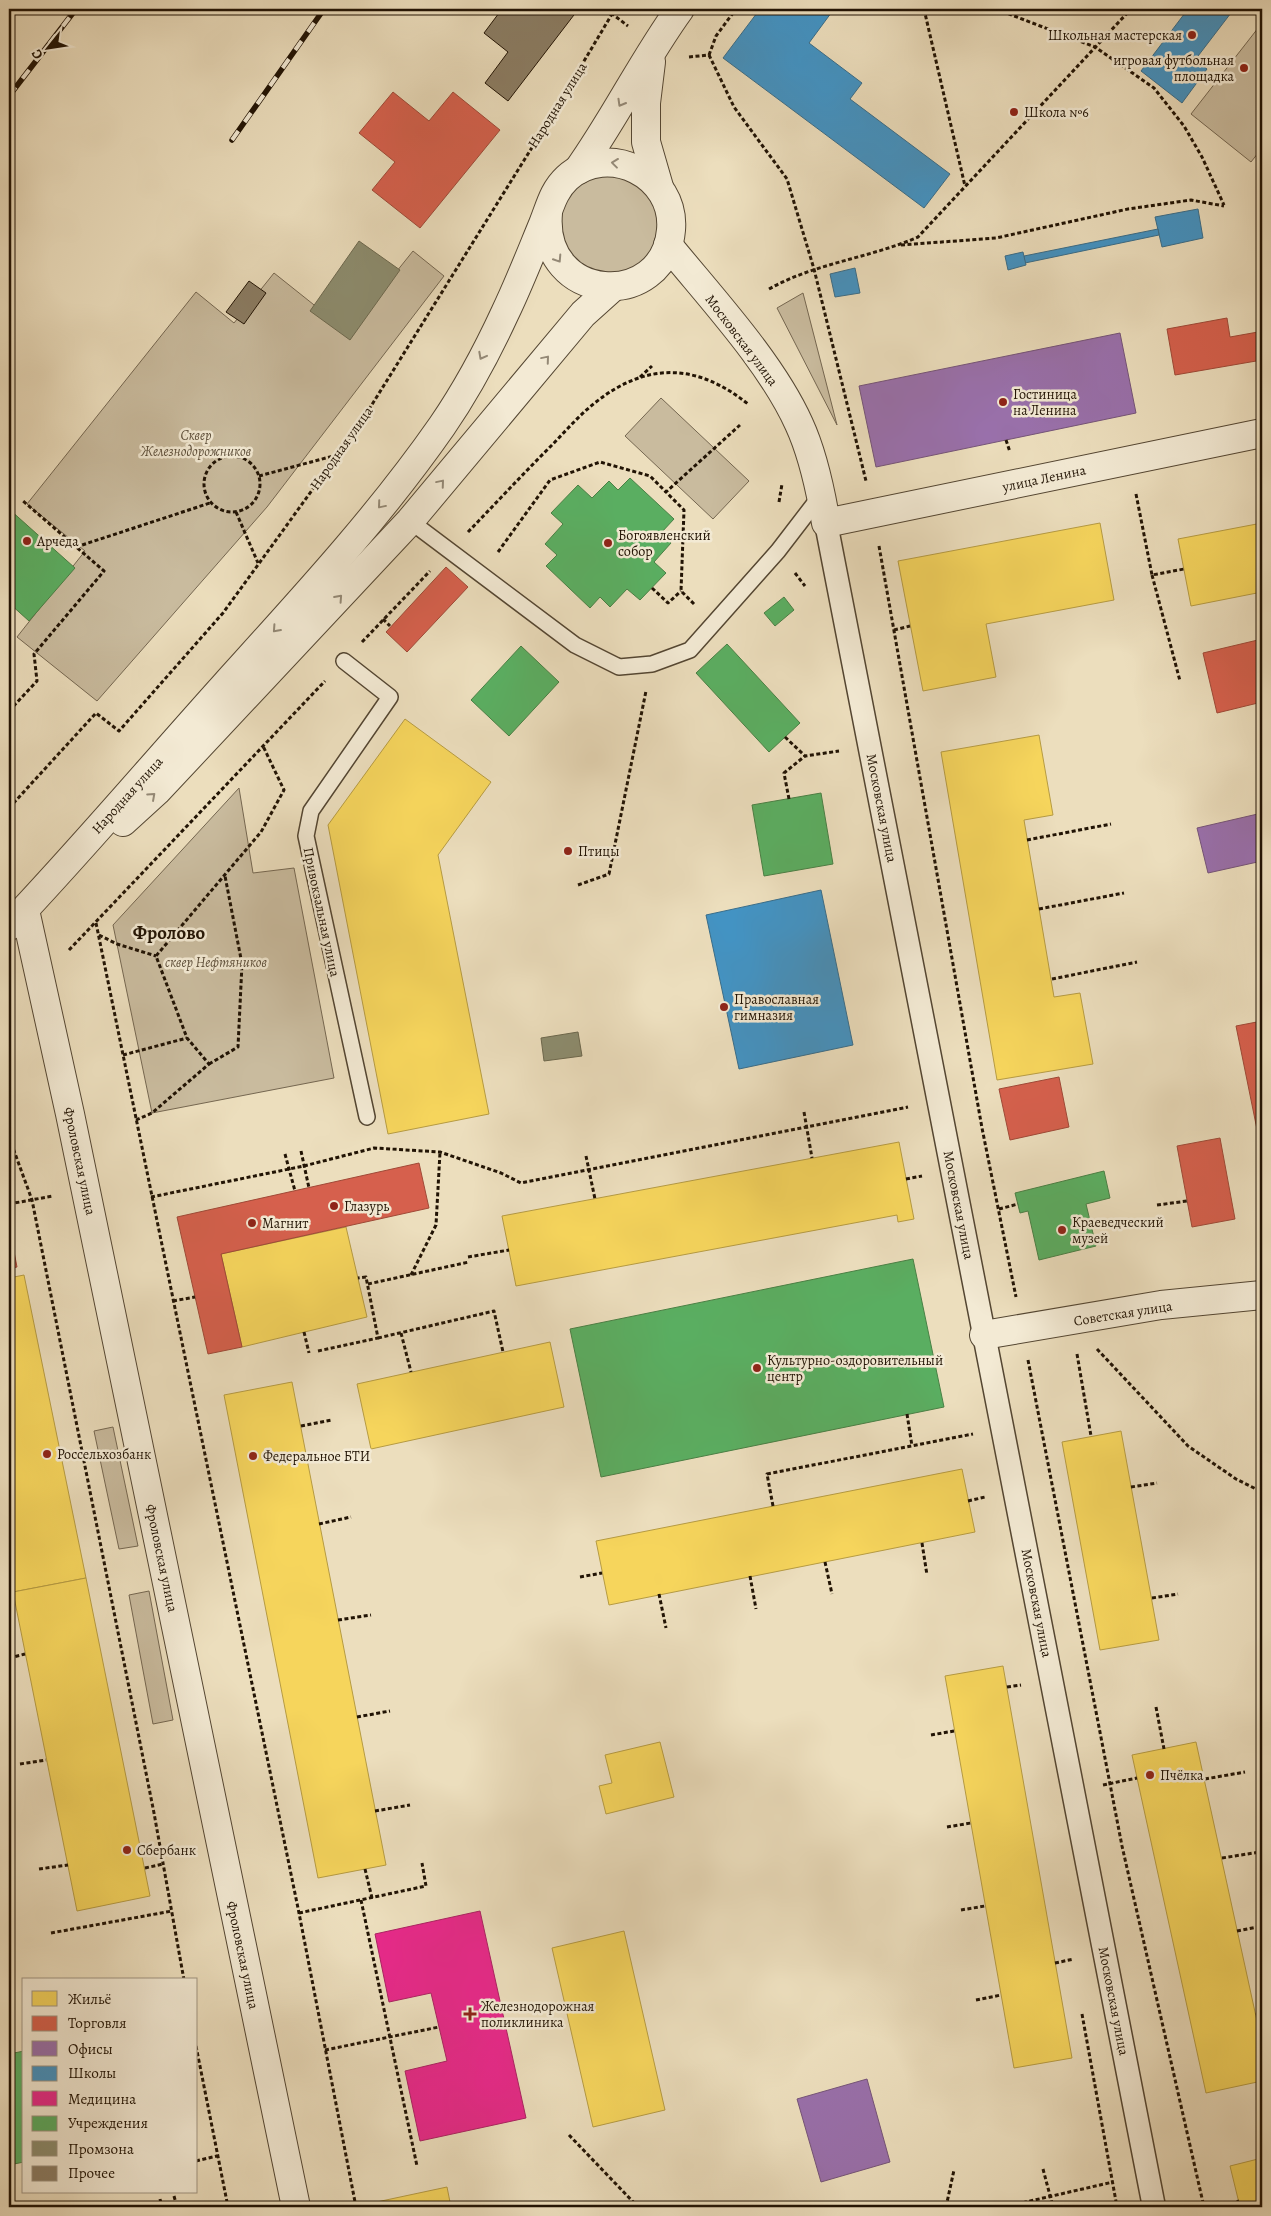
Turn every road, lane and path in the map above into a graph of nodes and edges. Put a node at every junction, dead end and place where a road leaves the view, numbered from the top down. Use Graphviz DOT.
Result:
graph roads {
  1 [pos="615,9"];
  2 [pos="680,9"];
  3 [pos="736,9"];
  4 [pos="924,9"];
  5 [pos="996,9"];
  6 [pos="1131,9"];
  7 [pos="654,45"];
  8 [pos="1095,47"];
  9 [pos="578,170"];
  10 [pos="965,186"];
  11 [pos="659,187"];
  12 [pos="548,213"];
  13 [pos="668,245"];
  14 [pos="899,245"];
  15 [pos="814,269"];
  16 [pos="612,287"];
  17 [pos="769,289"];
  18 [pos="652,366"];
  19 [pos="639,378"];
  20 [pos="755,410"];
  21 [pos="740,425"];
  22 [pos="1262,433"];
  23 [pos="337,455"];
  24 [pos="259,476"];
  25 [pos="783,478"];
  26 [pos="1135,491"];
  27 [pos="666,492"];
  28 [pos="821,495"];
  29 [pos="23,501"];
  30 [pos="210,503"];
  31 [pos="778,508"];
  32 [pos="236,512"];
  33 [pos="874,514"];
  34 [pos="410,521"];
  35 [pos="826,523"];
  36 [pos="76,546"];
  37 [pos="450,550"];
  38 [pos="258,564"];
  39 [pos="1184,568"];
  40 [pos="481,575"];
  41 [pos="1152,575"];
  42 [pos="652,588"];
  43 [pos="681,591"];
  44 [pos="383,619"];
  45 [pos="714,623"];
  46 [pos="390,626"];
  47 [pos="910,626"];
  48 [pos="894,630"];
  49 [pos="344,661"];
  50 [pos="652,664"];
  51 [pos="1180,681"];
  52 [pos="9,711"];
  53 [pos="785,737"];
  54 [pos="263,746"];
  55 [pos="840,750"];
  56 [pos="806,756"];
  57 [pos="788,799"];
  58 [pos="9,808"];
  59 [pos="1111,824"];
  60 [pos="1027,840"];
  61 [pos="225,876"];
  62 [pos="578,885"];
  63 [pos="1124,893"];
  64 [pos="1039,909"];
  65 [pos="17,918"];
  66 [pos="98,934"];
  67 [pos="156,956"];
  68 [pos="1137,962"];
  69 [pos="1052,979"];
  70 [pos="187,1038"];
  71 [pos="123,1055"];
  72 [pos="209,1064"];
  73 [pos="911,1107"];
  74 [pos="804,1112"];
  75 [pos="367,1116"];
  76 [pos="136,1120"];
  77 [pos="807,1127"];
  78 [pos="9,1137"];
  79 [pos="301,1151"];
  80 [pos="440,1152"];
  81 [pos="285,1154"];
  82 [pos="586,1156"];
  83 [pos="812,1158"];
  84 [pos="304,1166"];
  85 [pos="289,1169"];
  86 [pos="589,1170"];
  87 [pos="930,1175"];
  88 [pos="906,1179"];
  89 [pos="309,1188"];
  90 [pos="86,1191"];
  91 [pos="295,1191"];
  92 [pos="151,1197"];
  93 [pos="595,1199"];
  94 [pos="32,1200"];
  95 [pos="1188,1201"];
  96 [pos="9,1204"];
  97 [pos="1018,1204"];
  98 [pos="1157,1205"];
  99 [pos="509,1250"];
  100 [pos="411,1275"];
  101 [pos="358,1278"];
  102 [pos="368,1284"];
  103 [pos="1262,1295"];
  104 [pos="195,1297"];
  105 [pos="173,1301"];
  106 [pos="1072,1321"];
  107 [pos="304,1332"];
  108 [pos="401,1333"];
  109 [pos="984,1335"];
  110 [pos="378,1338"];
  111 [pos="318,1351"];
  112 [pos="503,1352"];
  113 [pos="309,1353"];
  114 [pos="411,1372"];
  115 [pos="907,1414"];
  116 [pos="332,1420"];
  117 [pos="1040,1421"];
  118 [pos="301,1426"];
  119 [pos="1003,1428"];
  120 [pos="1091,1436"];
  121 [pos="912,1446"];
  122 [pos="1157,1483"];
  123 [pos="1131,1486"];
  124 [pos="1262,1492"];
  125 [pos="773,1506"];
  126 [pos="351,1518"];
  127 [pos="319,1524"];
  128 [pos="922,1543"];
  129 [pos="825,1562"];
  130 [pos="602,1572"];
  131 [pos="927,1575"];
  132 [pos="750,1576"];
  133 [pos="580,1577"];
  134 [pos="659,1594"];
  135 [pos="832,1594"];
  136 [pos="1178,1594"];
  137 [pos="1152,1598"];
  138 [pos="756,1610"];
  139 [pos="371,1615"];
  140 [pos="338,1620"];
  141 [pos="666,1628"];
  142 [pos="25,1654"];
  143 [pos="9,1658"];
  144 [pos="1156,1707"];
  145 [pos="390,1711"];
  146 [pos="357,1717"];
  147 [pos="954,1731"];
  148 [pos="931,1735"];
  149 [pos="1164,1748"];
  150 [pos="46,1760"];
  151 [pos="20,1764"];
  152 [pos="1245,1772"];
  153 [pos="1205,1779"];
  154 [pos="410,1805"];
  155 [pos="375,1811"];
  156 [pos="971,1823"];
  157 [pos="947,1827"];
  158 [pos="1260,1852"];
  159 [pos="1222,1858"];
  160 [pos="422,1863"];
  161 [pos="163,1864"];
  162 [pos="68,1865"];
  163 [pos="145,1868"];
  164 [pos="39,1869"];
  165 [pos="365,1869"];
  166 [pos="372,1898"];
  167 [pos="362,1900"];
  168 [pos="985,1906"];
  169 [pos="961,1910"];
  170 [pos="172,1911"];
  171 [pos="299,1913"];
  172 [pos="1262,1926"];
  173 [pos="1237,1931"];
  174 [pos="51,1933"];
  175 [pos="184,1978"];
  176 [pos="1001,1995"];
  177 [pos="976,2000"];
  178 [pos="1262,2014"];
  179 [pos="1256,2015"];
  180 [pos="439,2027"];
  181 [pos="390,2037"];
  182 [pos="326,2050"];
  183 [pos="198,2056"];
  184 [pos="201,2071"];
  185 [pos="198,2072"];
  186 [pos="569,2135"];
  187 [pos="218,2156"];
  188 [pos="198,2161"];
  189 [pos="417,2166"];
  190 [pos="1043,2169"];
  191 [pos="954,2170"];
  192 [pos="1113,2182"];
  193 [pos="174,2196"];
  194 [pos="1050,2197"];
  195 [pos="160,2199"];
  196 [pos="1239,2201"];
  197 [pos="162,2207"];
  198 [pos="177,2207"];
  199 [pos="228,2207"];
  200 [pos="296,2207"];
  201 [pos="356,2207"];
  202 [pos="638,2207"];
  203 [pos="946,2207"];
  204 [pos="1004,2207"];
  205 [pos="1053,2207"];
  206 [pos="1154,2207"];
  207 [pos="1204,2207"];
  208 [pos="1218,2207"];
  1 -- 23 [label="path, Народная улица"];
  2 -- 7 [label="street"];
  3 -- 15 [label="path"];
  4 -- 10 [label="path"];
  5 -- 8 [label="path"];
  6 -- 8 [label="path"];
  7 -- 9 [label="street, one-way"];
  7 -- 11 [label="street"];
  8 -- 10 [label="path"];
  8 -- 14 [label="path"];
  11 -- 9 [label="street, one-way"];
  9 -- 12 [label="street"];
  10 -- 14 [label="path"];
  11 -- 13 [label="street"];
  12 -- 16 [label="street, one-way"];
  12 -- 65 [label="street, Народная улица, one-way"];
  13 -- 16 [label="street"];
  13 -- 28 [label="street, Московская улица"];
  14 -- 15 [label="path"];
  15 -- 17 [label="path"];
  15 -- 33 [label="path"];
  34 -- 16 [label="street, Народная улица, one-way"];
  18 -- 19 [label="path"];
  19 -- 20 [label="path"];
  19 -- 37 [label="path"];
  21 -- 27 [label="path"];
  22 -- 33 [label="street, улица Ленина"];
  23 -- 24 [label="path"];
  23 -- 38 [label="path, Народная улица"];
  24 -- 30 [label="path"];
  24 -- 32 [label="path"];
  25 -- 31 [label="path"];
  26 -- 41 [label="path"];
  27 -- 40 [label="path"];
  27 -- 43 [label="path"];
  28 -- 35 [label="street, Московская улица"];
  28 -- 45 [label="lane"];
  29 -- 36 [label="path"];
  30 -- 32 [label="path"];
  30 -- 36 [label="path"];
  32 -- 38 [label="path"];
  33 -- 35 [label="street, улица Ленина"];
  33 -- 48 [label="path"];
  34 -- 37 [label="lane"];
  65 -- 34 [label="street, Народная улица, one-way"];
  35 -- 109 [label="street, Московская улица"];
  36 -- 52 [label="path"];
  37 -- 40 [label="lane"];
  37 -- 44 [label="path"];
  38 -- 58 [label="path, Народная улица"];
  39 -- 41 [label="path"];
  40 -- 50 [label="lane"];
  41 -- 51 [label="path"];
  42 -- 43 [label="path"];
  43 -- 45 [label="path"];
  44 -- 46 [label="path"];
  44 -- 49 [label="path"];
  45 -- 50 [label="lane"];
  47 -- 48 [label="path"];
  48 -- 97 [label="path"];
  49 -- 54 [label="path"];
  49 -- 75 [label="lane, Привокзальная улица"];
  50 -- 62 [label="path"];
  53 -- 56 [label="path"];
  54 -- 61 [label="path"];
  54 -- 66 [label="path"];
  55 -- 56 [label="path"];
  56 -- 57 [label="path"];
  59 -- 60 [label="path"];
  61 -- 67 [label="path"];
  61 -- 72 [label="path"];
  63 -- 64 [label="path"];
  65 -- 90 [label="street, Фроловская улица"];
  66 -- 67 [label="path"];
  66 -- 71 [label="path"];
  67 -- 70 [label="path"];
  68 -- 69 [label="path"];
  70 -- 71 [label="path"];
  70 -- 72 [label="path"];
  71 -- 76 [label="path"];
  72 -- 76 [label="path"];
  73 -- 77 [label="path"];
  74 -- 77 [label="path"];
  76 -- 92 [label="path"];
  77 -- 83 [label="path"];
  77 -- 86 [label="path"];
  78 -- 94 [label="path"];
  79 -- 84 [label="path"];
  80 -- 84 [label="path"];
  80 -- 86 [label="path"];
  80 -- 100 [label="path"];
  81 -- 85 [label="path"];
  82 -- 86 [label="path"];
  84 -- 85 [label="path"];
  84 -- 89 [label="path"];
  85 -- 91 [label="path"];
  85 -- 92 [label="path"];
  86 -- 93 [label="path"];
  87 -- 88 [label="path"];
  90 -- 94 [label="path"];
  90 -- 200 [label="street, Фроловская улица"];
  92 -- 105 [label="path"];
  94 -- 96 [label="path"];
  94 -- 161 [label="path"];
  95 -- 98 [label="path"];
  99 -- 100 [label="path"];
  100 -- 102 [label="path"];
  101 -- 102 [label="path"];
  102 -- 110 [label="path"];
  103 -- 106 [label="street, Советская улица"];
  104 -- 105 [label="path"];
  105 -- 171 [label="path"];
  106 -- 109 [label="street, Советская улица"];
  106 -- 120 [label="path"];
  106 -- 124 [label="path"];
  107 -- 113 [label="path"];
  108 -- 110 [label="path"];
  108 -- 112 [label="path"];
  108 -- 114 [label="path"];
  109 -- 119 [label="street, Московская улица"];
  110 -- 111 [label="path"];
  115 -- 121 [label="path"];
  116 -- 118 [label="path"];
  117 -- 207 [label="path"];
  119 -- 121 [label="path"];
  119 -- 206 [label="street, Московская улица"];
  121 -- 125 [label="path"];
  122 -- 123 [label="path"];
  126 -- 127 [label="path"];
  128 -- 131 [label="path"];
  129 -- 135 [label="path"];
  130 -- 133 [label="path"];
  132 -- 138 [label="path"];
  134 -- 141 [label="path"];
  136 -- 137 [label="path"];
  139 -- 140 [label="path"];
  142 -- 143 [label="path"];
  144 -- 149 [label="path"];
  145 -- 146 [label="path"];
  147 -- 148 [label="path"];
  150 -- 151 [label="path"];
  152 -- 153 [label="path"];
  154 -- 155 [label="path"];
  156 -- 157 [label="path"];
  158 -- 159 [label="path"];
  160 -- 166 [label="path"];
  161 -- 163 [label="path"];
  161 -- 170 [label="path"];
  162 -- 164 [label="path"];
  165 -- 166 [label="path"];
  166 -- 167 [label="path"];
  167 -- 171 [label="path"];
  167 -- 181 [label="path"];
  168 -- 169 [label="path"];
  170 -- 174 [label="path"];
  170 -- 175 [label="path"];
  171 -- 182 [label="path"];
  172 -- 173 [label="path"];
  176 -- 177 [label="path"];
  178 -- 179 [label="path"];
  180 -- 181 [label="path"];
  181 -- 182 [label="path"];
  181 -- 189 [label="path"];
  182 -- 201 [label="path"];
  183 -- 184 [label="path"];
  184 -- 185 [label="path"];
  184 -- 187 [label="path"];
  186 -- 202 [label="path"];
  187 -- 188 [label="path"];
  187 -- 199 [label="path"];
  190 -- 194 [label="path"];
  191 -- 203 [label="path"];
  192 -- 194 [label="path"];
  193 -- 198 [label="path"];
  194 -- 204 [label="path"];
  194 -- 205 [label="path"];
  195 -- 197 [label="path"];
  196 -- 208 [label="path"];
}
